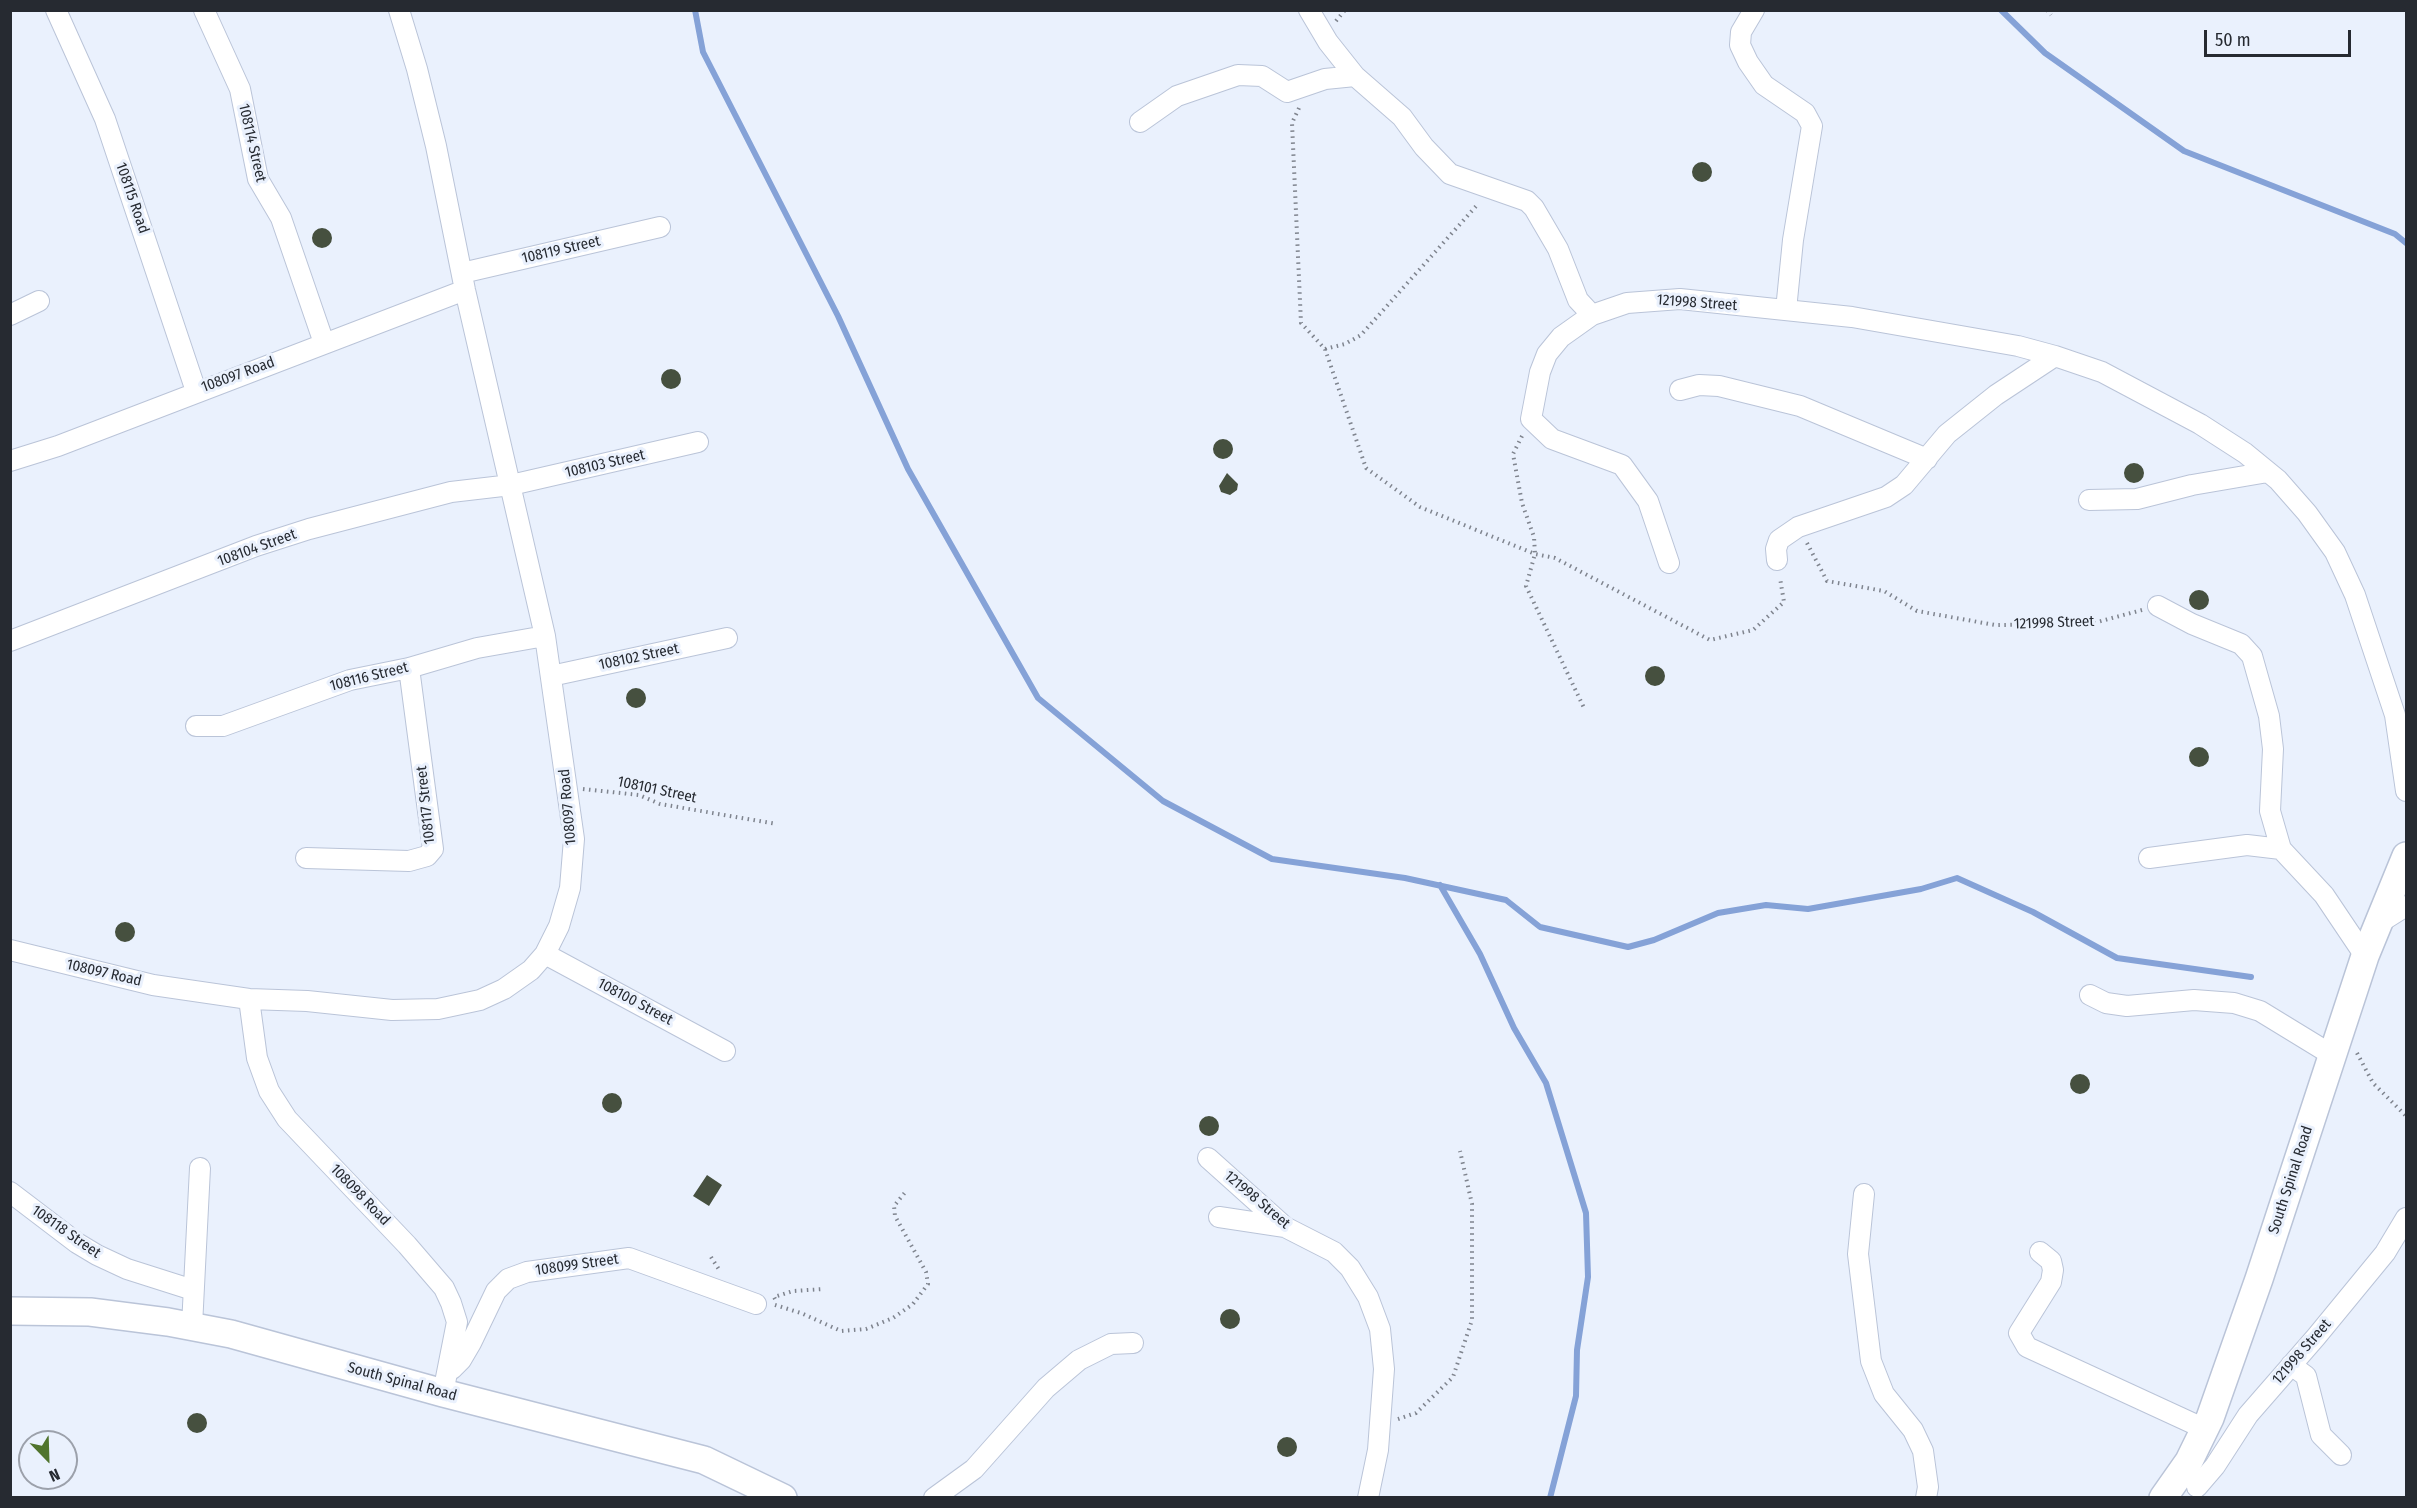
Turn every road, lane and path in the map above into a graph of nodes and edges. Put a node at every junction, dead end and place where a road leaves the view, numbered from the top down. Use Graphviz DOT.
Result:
graph roads {
  1 [pos="56,10"];
  2 [pos="204,10"];
  3 [pos="399,10"];
  4 [pos="1309,10"];
  5 [pos="1345,10"];
  6 [pos="2047,10"];
  7 [pos="1746,13"];
  8 [pos="2051,15"];
  9 [pos="1328,42"];
  10 [pos="1355,76"];
  11 [pos="1309,85"];
  12 [pos="1140,122"];
  13 [pos="1490,190"];
  14 [pos="660,227"];
  15 [pos="464,281"];
  16 [pos="39,302"];
  17 [pos="1786,310"];
  18 [pos="10,315"];
  19 [pos="1592,315"];
  20 [pos="324,344"];
  21 [pos="1325,349"];
  22 [pos="2055,356"];
  23 [pos="1680,390"];
  24 [pos="196,391"];
  25 [pos="1531,419"];
  26 [pos="698,442"];
  27 [pos="1927,459"];
  28 [pos="10,461"];
  29 [pos="2268,472"];
  30 [pos="511,485"];
  31 [pos="2089,500"];
  32 [pos="1798,527"];
  33 [pos="1535,554"];
  34 [pos="1777,560"];
  35 [pos="1669,563"];
  36 [pos="2158,606"];
  37 [pos="545,636"];
  38 [pos="727,638"];
  39 [pos="10,641"];
  40 [pos="409,668"];
  41 [pos="552,676"];
  42 [pos="1585,710"];
  43 [pos="196,726"];
  44 [pos="568,787"];
  45 [pos="2406,791"];
  46 [pos="777,824"];
  47 [pos="2281,849"];
  48 [pos="2406,856"];
  49 [pos="306,858"];
  50 [pos="2149,858"];
  51 [pos="2406,906"];
  52 [pos="2379,923"];
  53 [pos="10,950"];
  54 [pos="544,954"];
  55 [pos="2365,956"];
  56 [pos="2090,995"];
  57 [pos="249,999"];
  58 [pos="2342,1026"];
  59 [pos="725,1051"];
  60 [pos="2332,1055"];
  61 [pos="2406,1116"];
  62 [pos="1460,1151"];
  63 [pos="1208,1158"];
  64 [pos="200,1168"];
  65 [pos="907,1190"];
  66 [pos="10,1192"];
  67 [pos="1864,1194"];
  68 [pos="1219,1217"];
  69 [pos="2406,1218"];
  70 [pos="1285,1227"];
  71 [pos="2040,1251"];
  72 [pos="824,1289"];
  73 [pos="193,1290"];
  74 [pos="756,1304"];
  75 [pos="778,1305"];
  76 [pos="10,1311"];
  77 [pos="192,1326"];
  78 [pos="1133,1343"];
  79 [pos="2291,1365"];
  80 [pos="444,1384"];
  81 [pos="1380,1425"];
  82 [pos="2205,1429"];
  83 [pos="2341,1455"];
  84 [pos="2189,1461"];
  85 [pos="2199,1492"];
  86 [pos="783,1497"];
  87 [pos="934,1497"];
  88 [pos="1368,1497"];
  89 [pos="1926,1497"];
  90 [pos="2163,1497"];
  1 -- 24 [label="street, 108115 Road"];
  2 -- 20 [label="street, 108114 Street"];
  3 -- 15 [label="street, 108097 Road"];
  4 -- 9 [label="street"];
  5 -- 9 [label="path"];
  6 -- 8 [label="path"];
  7 -- 17 [label="street"];
  9 -- 10 [label="street"];
  10 -- 11 [label="street"];
  10 -- 13 [label="street"];
  11 -- 12 [label="street"];
  11 -- 21 [label="path"];
  13 -- 19 [label="street"];
  13 -- 21 [label="path"];
  14 -- 15 [label="street, 108119 Street"];
  15 -- 20 [label="street, 108097 Road"];
  15 -- 30 [label="street, 108097 Road"];
  16 -- 18 [label="street"];
  17 -- 19 [label="street, 121998 Street"];
  17 -- 22 [label="street, 121998 Street"];
  19 -- 25 [label="street, 121998 Street"];
  20 -- 24 [label="street, 108097 Road"];
  21 -- 33 [label="path"];
  22 -- 27 [label="street"];
  22 -- 29 [label="street, 121998 Street"];
  23 -- 27 [label="street"];
  24 -- 28 [label="street, 108097 Road"];
  25 -- 33 [label="path"];
  25 -- 35 [label="street"];
  26 -- 30 [label="street, 108103 Street"];
  27 -- 32 [label="street"];
  29 -- 31 [label="street"];
  29 -- 45 [label="street, 121998 Street"];
  30 -- 37 [label="street, 108097 Road"];
  30 -- 39 [label="street, 108104 Street"];
  32 -- 34 [label="street"];
  32 -- 36 [label="path, 121998 Street"];
  33 -- 34 [label="path"];
  33 -- 42 [label="path"];
  36 -- 47 [label="street"];
  37 -- 40 [label="street, 108116 Street"];
  37 -- 41 [label="street, 108097 Road"];
  38 -- 41 [label="street, 108102 Street"];
  40 -- 43 [label="street, 108116 Street"];
  40 -- 49 [label="street, 108117 Street"];
  41 -- 44 [label="street, 108097 Road"];
  44 -- 46 [label="path, 108101 Street"];
  44 -- 54 [label="street, 108097 Road"];
  47 -- 50 [label="street"];
  47 -- 55 [label="street"];
  48 -- 52 [label="street, South Spinal Road"];
  51 -- 52 [label="street"];
  52 -- 55 [label="street, South Spinal Road"];
  53 -- 57 [label="street, 108097 Road"];
  54 -- 57 [label="street, 108097 Road"];
  54 -- 59 [label="street, 108100 Street"];
  55 -- 58 [label="street, South Spinal Road"];
  56 -- 60 [label="street"];
  57 -- 80 [label="street, 108098 Road"];
  58 -- 60 [label="street, South Spinal Road"];
  58 -- 61 [label="path"];
  60 -- 82 [label="street, South Spinal Road"];
  62 -- 81 [label="path"];
  63 -- 70 [label="street, 121998 Street"];
  64 -- 73 [label="street"];
  65 -- 75 [label="path"];
  66 -- 73 [label="street, 108118 Street"];
  67 -- 89 [label="street"];
  68 -- 70 [label="street"];
  69 -- 79 [label="street, 121998 Street"];
  70 -- 81 [label="street, 121998 Street"];
  71 -- 82 [label="street"];
  72 -- 75 [label="path"];
  73 -- 77 [label="street"];
  74 -- 75 [label="path"];
  74 -- 80 [label="street, 108099 Street"];
  76 -- 77 [label="street, South Spinal Road"];
  77 -- 80 [label="street, South Spinal Road"];
  78 -- 87 [label="street"];
  79 -- 83 [label="street"];
  79 -- 85 [label="street, 121998 Street"];
  80 -- 86 [label="street, South Spinal Road"];
  81 -- 88 [label="street, 121998 Street"];
  82 -- 84 [label="street, South Spinal Road"];
  84 -- 85 [label="street, 121998 Street"];
  84 -- 90 [label="street, South Spinal Road"];
}
